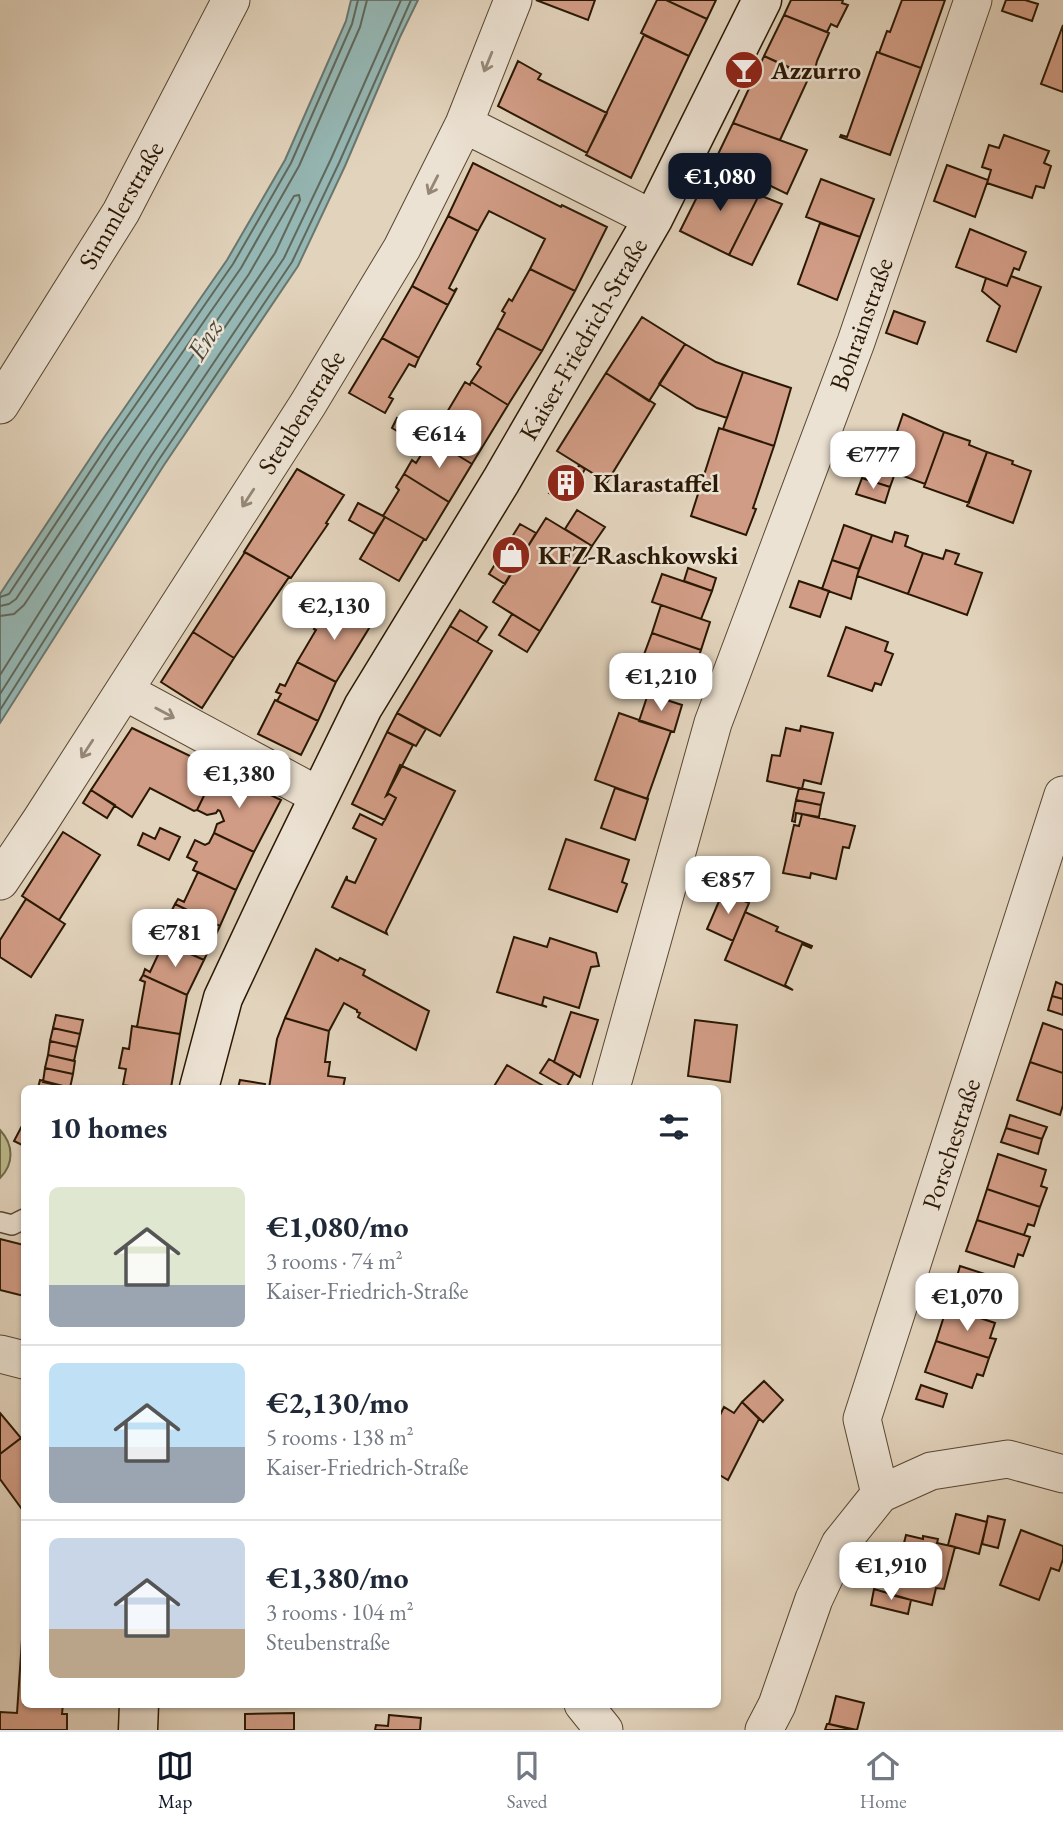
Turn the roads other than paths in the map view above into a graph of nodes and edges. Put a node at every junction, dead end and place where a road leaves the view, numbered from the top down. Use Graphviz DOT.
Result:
graph roads {
  1 [pos="231,0"];
  2 [pos="513,0"];
  3 [pos="762,0"];
  4 [pos="974,0"];
  5 [pos="464,124"];
  6 [pos="653,219"];
  7 [pos="0,405"];
  8 [pos="124,691"];
  9 [pos="1063,795"];
  10 [pos="319,796"];
  11 [pos="0,881"];
  12 [pos="200,1085"];
  13 [pos="612,1085"];
  14 [pos="21,1220"];
  15 [pos="0,1222"];
  16 [pos="0,1354"];
  17 [pos="21,1359"];
  18 [pos="1063,1474"];
  19 [pos="880,1494"];
  20 [pos="139,1708"];
  21 [pos="586,1708"];
  22 [pos="138,1730"];
  23 [pos="604,1730"];
  24 [pos="764,1730"];
  1 -- 7 [label="street, Simmlerstraße"];
  2 -- 5 [label="street, Steubenstraße, one-way"];
  3 -- 6 [label="street, Kaiser-Friedrich-Straße"];
  4 -- 13 [label="street, Bohrainstraße"];
  5 -- 6 [label="street"];
  5 -- 8 [label="street, Steubenstraße, one-way"];
  6 -- 10 [label="street, Kaiser-Friedrich-Straße"];
  8 -- 10 [label="street, one-way"];
  8 -- 11 [label="street, Steubenstraße, one-way"];
  9 -- 19 [label="street, Porschestraße"];
  10 -- 12 [label="street, Kaiser-Friedrich-Straße"];
  14 -- 15 [label="lane"];
  16 -- 17 [label="street"];
  18 -- 19 [label="street"];
  19 -- 24 [label="street"];
  20 -- 22 [label="street"];
  21 -- 23 [label="street"];
}
